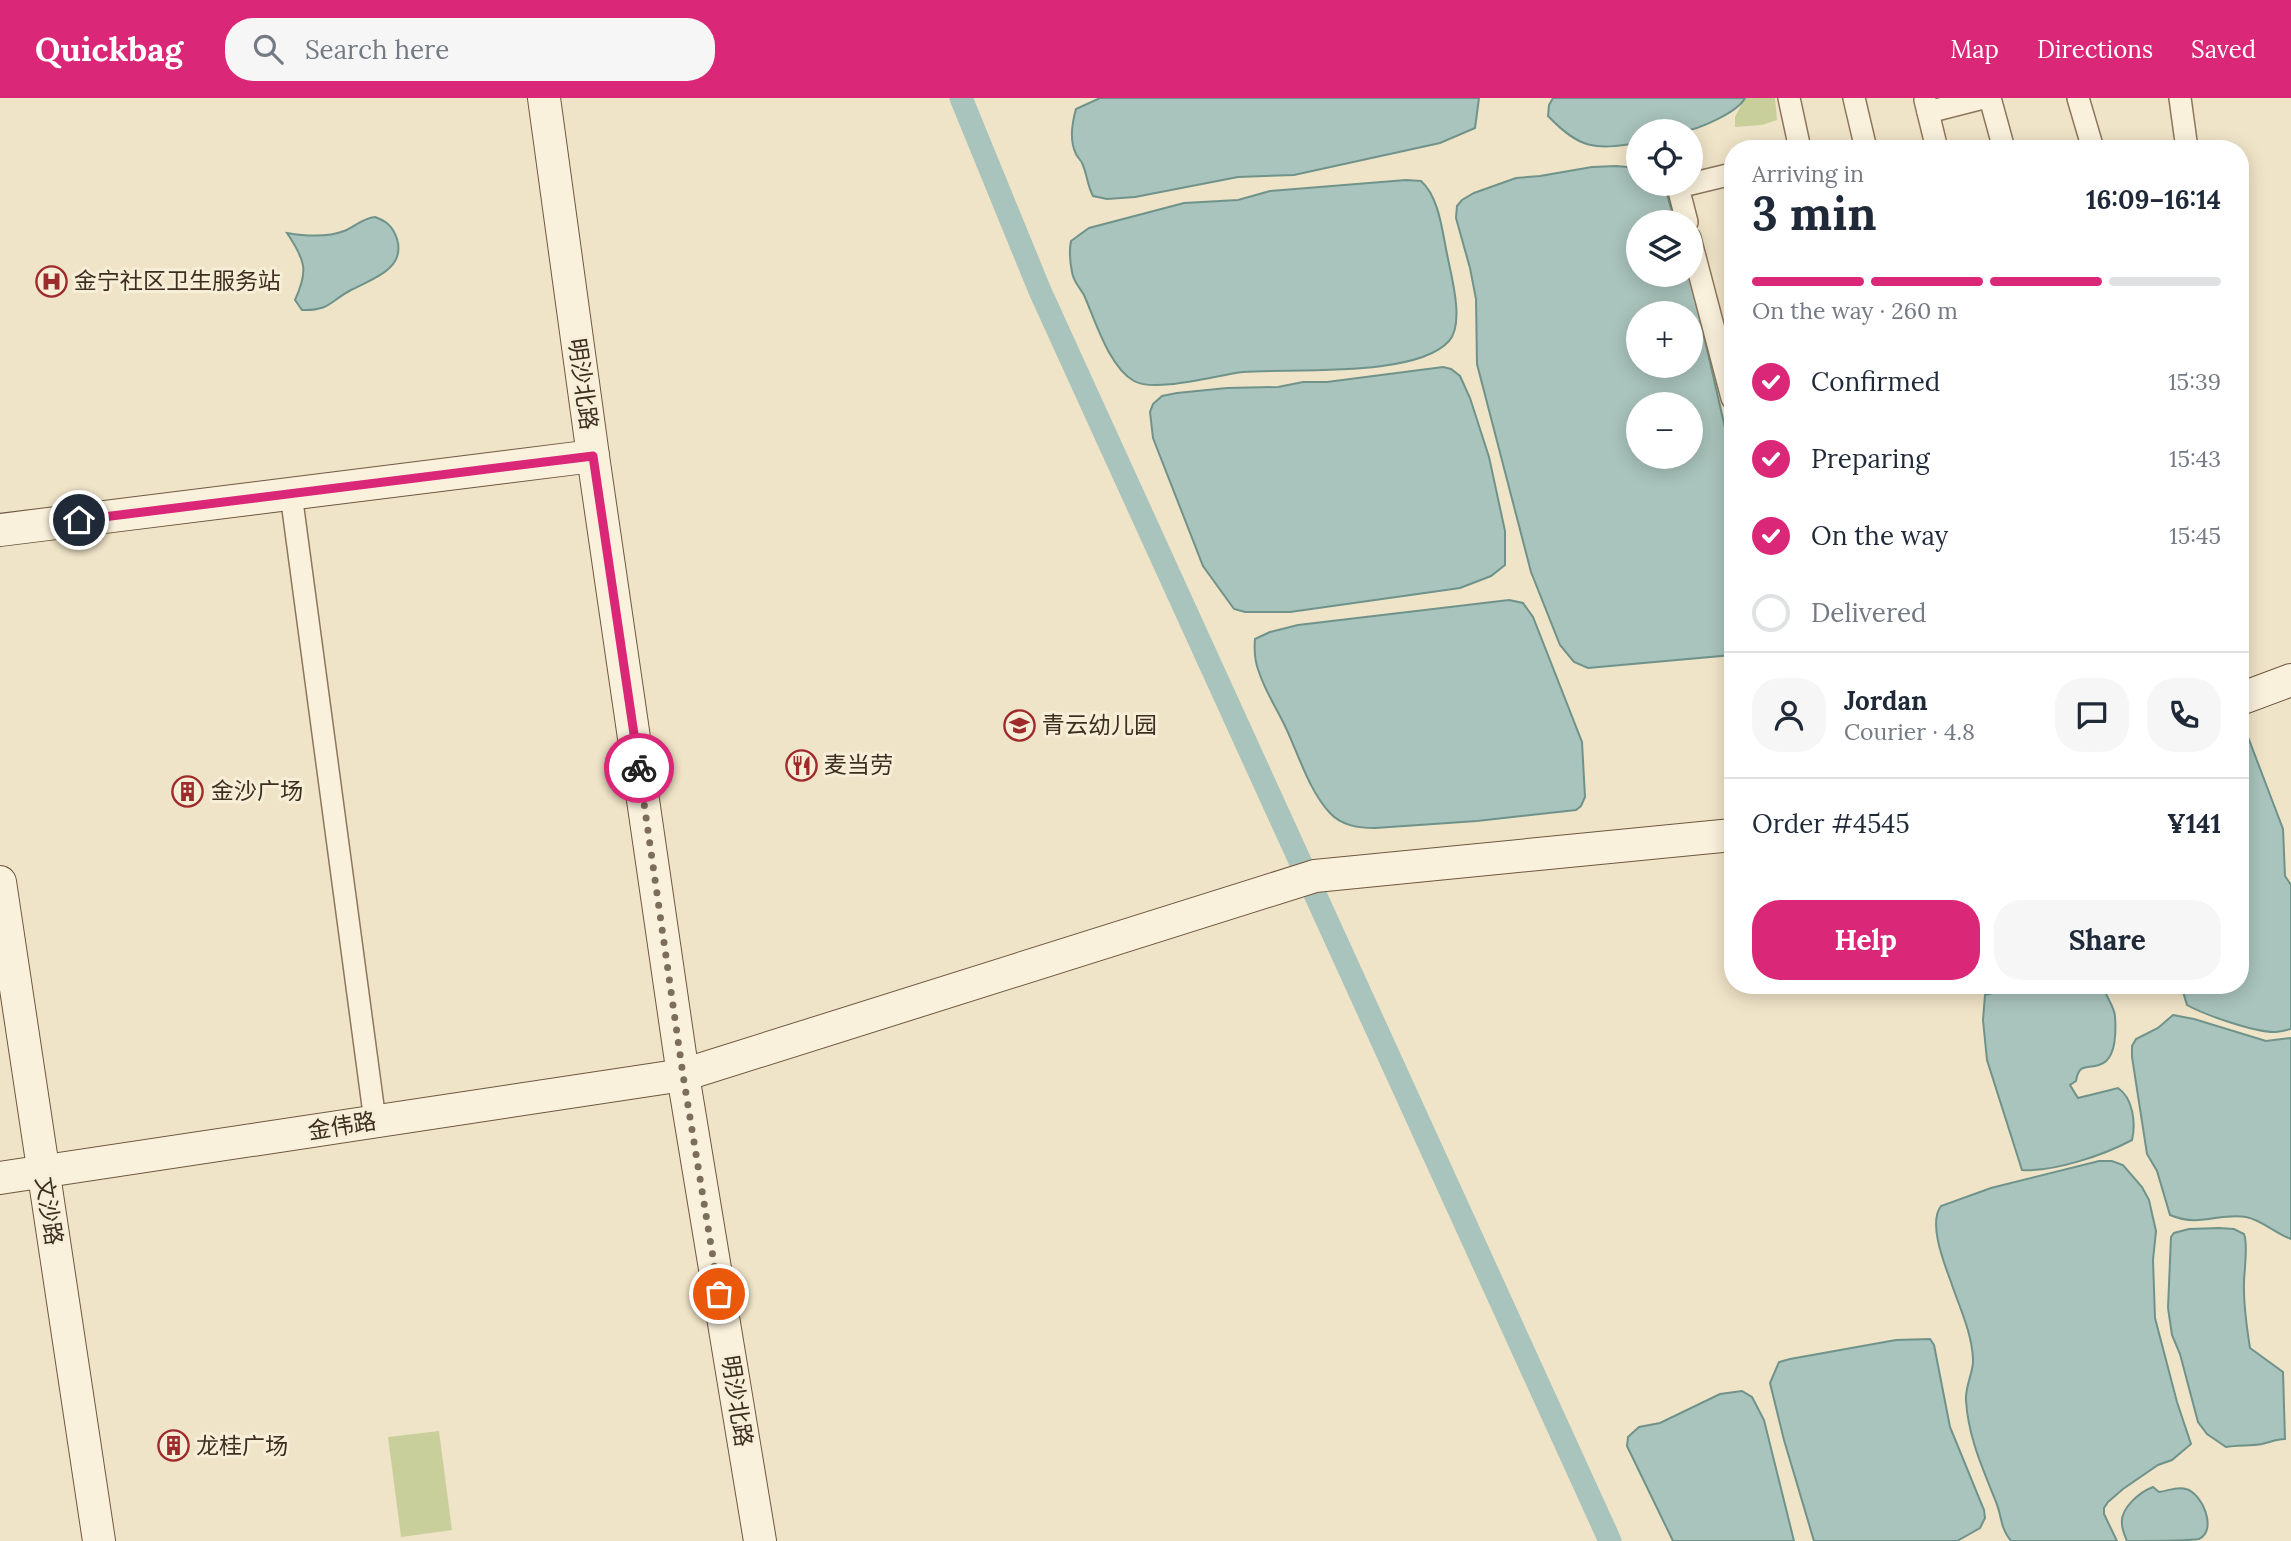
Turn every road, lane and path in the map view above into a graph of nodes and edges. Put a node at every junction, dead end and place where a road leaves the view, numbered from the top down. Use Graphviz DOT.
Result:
graph roads {
  1 [pos="544,98"];
  2 [pos="1789,98"];
  3 [pos="1854,98"];
  4 [pos="1983,98"];
  5 [pos="1990,98"];
  6 [pos="2078,98"];
  7 [pos="2180,98"];
  8 [pos="1926,105"];
  9 [pos="1798,140"];
  10 [pos="1864,140"];
  11 [pos="1935,140"];
  12 [pos="2002,140"];
  13 [pos="2090,140"];
  14 [pos="2186,140"];
  15 [pos="1724,176"];
  16 [pos="1684,210"];
  17 [pos="1703,287"];
  18 [pos="1724,368"];
  19 [pos="593,456"];
  20 [pos="291,494"];
  21 [pos="0,530"];
  22 [pos="2291,680"];
  23 [pos="2249,696"];
  24 [pos="1724,836"];
  25 [pos="0,882"];
  26 [pos="683,1075"];
  27 [pos="374,1121"];
  28 [pos="43,1171"];
  29 [pos="0,1178"];
  30 [pos="99,1541"];
  31 [pos="760,1541"];
  1 -- 19 [label="street, 明沙北路"];
  2 -- 9 [label="street"];
  3 -- 10 [label="street"];
  4 -- 8 [label="street"];
  5 -- 12 [label="street"];
  6 -- 13 [label="street"];
  7 -- 14 [label="street"];
  8 -- 11 [label="street"];
  15 -- 16 [label="street"];
  17 -- 18 [label="street"];
  19 -- 20 [label="street"];
  19 -- 26 [label="street, 明沙北路"];
  20 -- 21 [label="street"];
  20 -- 27 [label="street"];
  22 -- 23 [label="street"];
  24 -- 26 [label="street, 金伟路"];
  25 -- 28 [label="street, 文沙路"];
  26 -- 27 [label="street, 金伟路"];
  26 -- 31 [label="street, 明沙北路"];
  27 -- 28 [label="street, 金伟路"];
  28 -- 29 [label="street, 金伟路"];
  28 -- 30 [label="street, 文沙路"];
}
